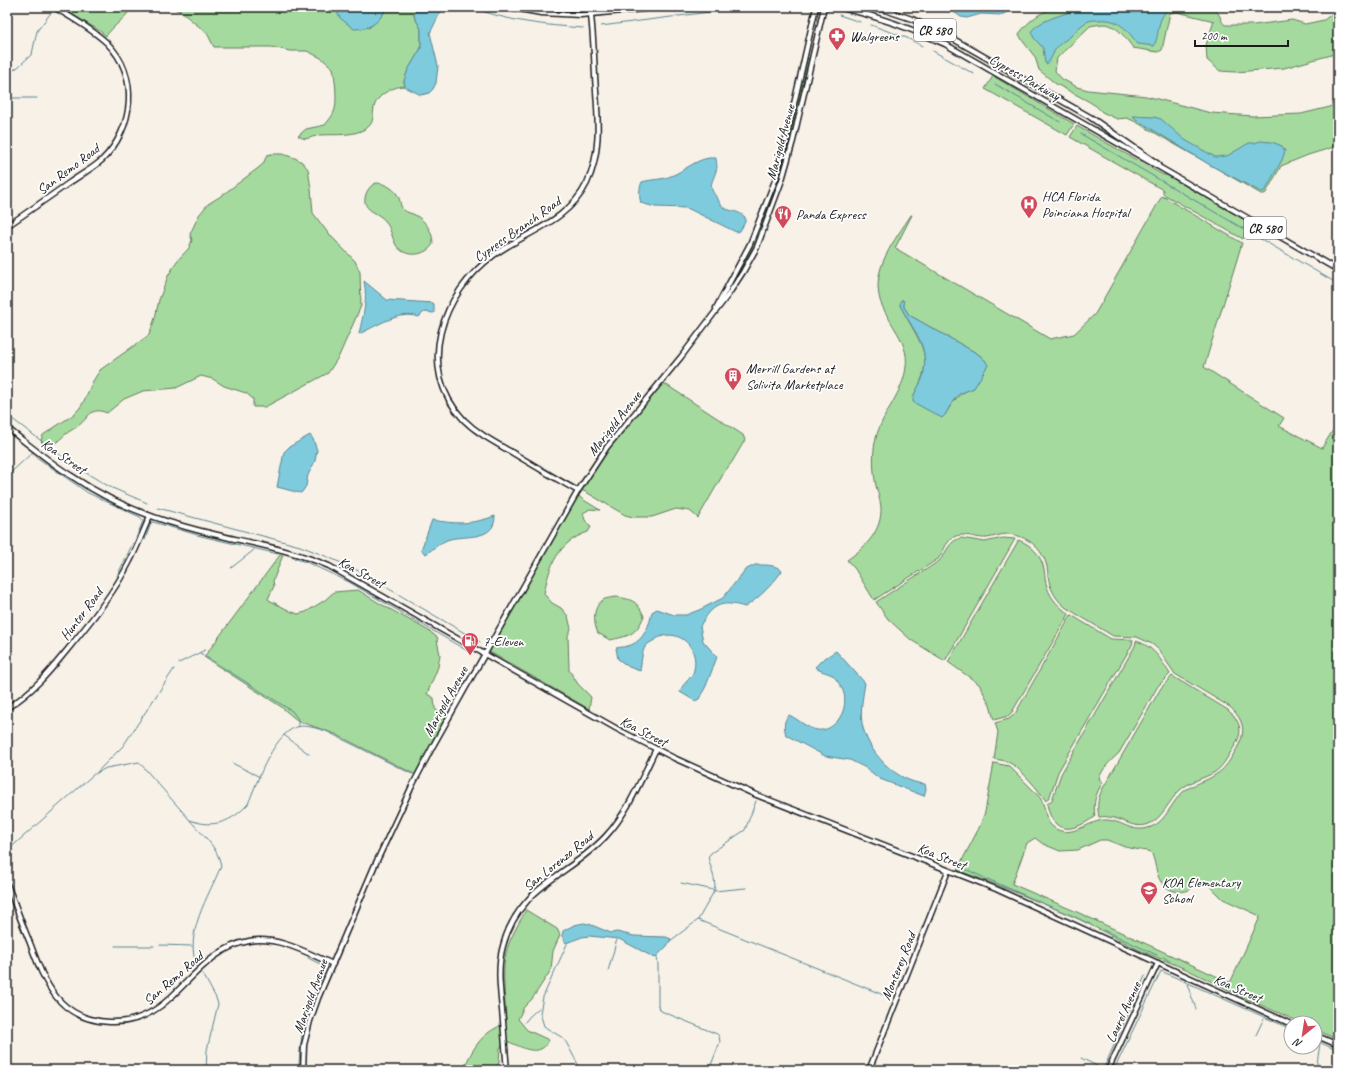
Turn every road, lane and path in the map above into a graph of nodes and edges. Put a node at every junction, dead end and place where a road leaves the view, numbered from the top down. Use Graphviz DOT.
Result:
graph roads {
  1 [pos="54,7"];
  2 [pos="508,7"];
  3 [pos="590,7"];
  4 [pos="664,7"];
  5 [pos="816,7"];
  6 [pos="824,7"];
  7 [pos="839,7"];
  8 [pos="876,7"];
  9 [pos="591,15"];
  10 [pos="1192,186"];
  11 [pos="7,226"];
  12 [pos="1338,270"];
  13 [pos="712,316"];
  14 [pos="7,428"];
  15 [pos="578,491"];
  16 [pos="150,516"];
  17 [pos="484,654"];
  18 [pos="7,708"];
  19 [pos="656,749"];
  20 [pos="948,870"];
  21 [pos="7,884"];
  22 [pos="1158,963"];
  23 [pos="333,964"];
  24 [pos="1283,1020"];
  25 [pos="1323,1038"];
  26 [pos="1338,1045"];
  27 [pos="303,1070"];
  28 [pos="507,1070"];
  29 [pos="869,1070"];
  30 [pos="1108,1070"];
  1 -- 11 [label="main road, San Remo Road"];
  2 -- 9 [label="main road"];
  3 -- 9 [label="main road, Cypress Branch Road"];
  4 -- 9 [label="main road"];
  5 -- 13 [label="main road, Marigold Avenue"];
  6 -- 13 [label="main road, Marigold Avenue"];
  7 -- 10 [label="main road, Cypress Parkway / CR 580"];
  8 -- 10 [label="main road, Cypress Parkway / CR 580"];
  9 -- 15 [label="main road, Cypress Branch Road"];
  10 -- 12 [label="main road, Cypress Parkway / CR 580"];
  13 -- 15 [label="main road, Marigold Avenue"];
  14 -- 16 [label="main road, Koa Street"];
  15 -- 17 [label="main road, Marigold Avenue"];
  16 -- 17 [label="main road, Koa Street"];
  16 -- 18 [label="main road, Hunter Road"];
  17 -- 19 [label="main road, Koa Street"];
  17 -- 23 [label="main road, Marigold Avenue"];
  19 -- 20 [label="main road, Koa Street"];
  19 -- 28 [label="main road, San Lorenzo Road"];
  20 -- 22 [label="main road, Koa Street"];
  20 -- 29 [label="main road, Monterey Road"];
  21 -- 23 [label="main road, San Remo Road"];
  22 -- 24 [label="main road, Koa Street"];
  22 -- 30 [label="main road, Laurel Avenue"];
  23 -- 27 [label="main road, Marigold Avenue"];
  25 -- 26 [label="main road"];
}
